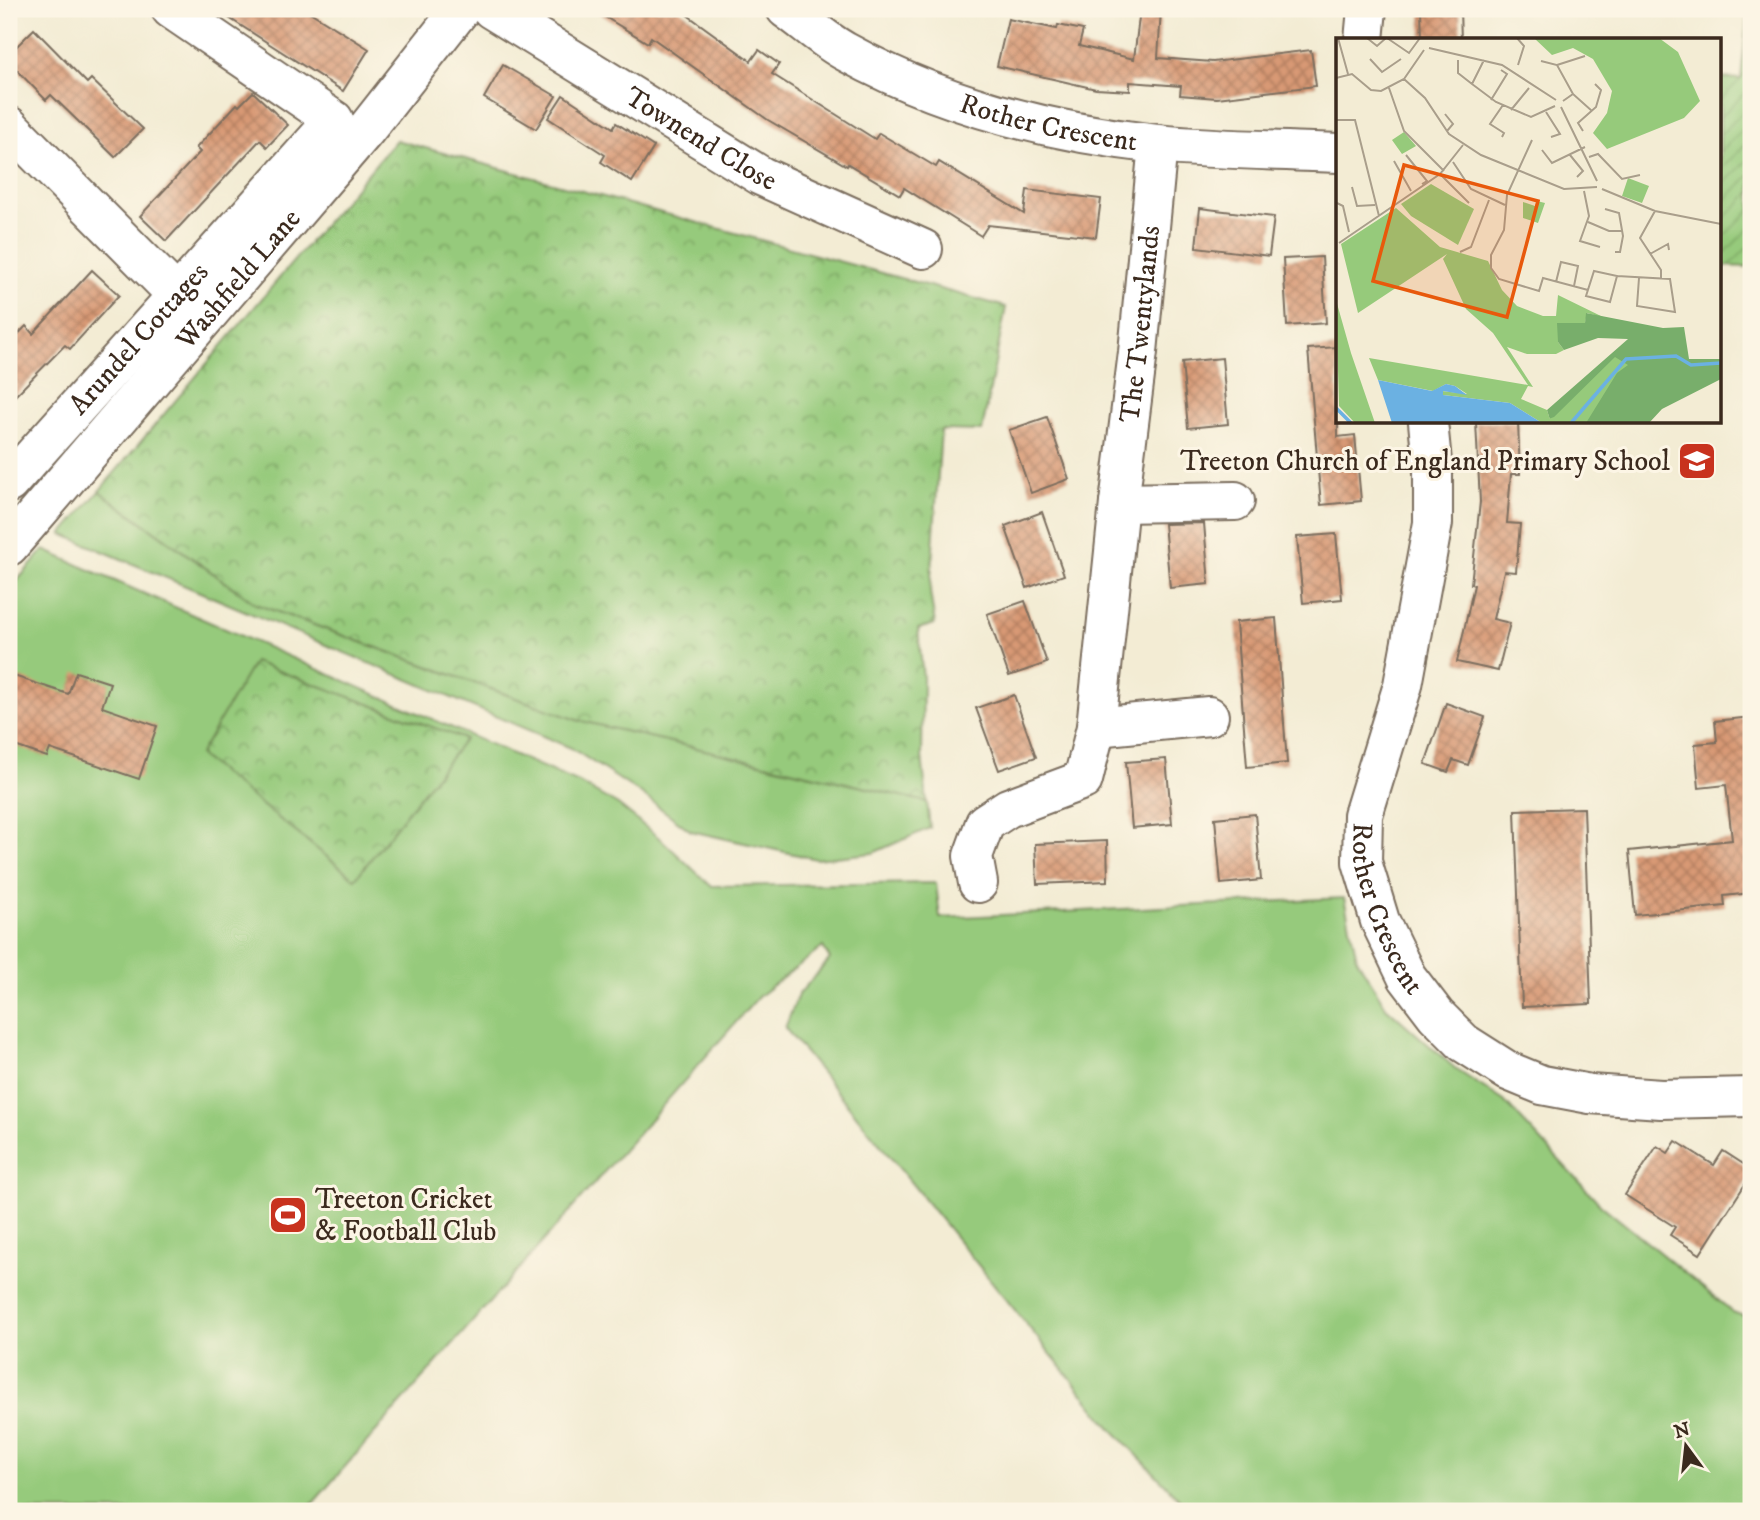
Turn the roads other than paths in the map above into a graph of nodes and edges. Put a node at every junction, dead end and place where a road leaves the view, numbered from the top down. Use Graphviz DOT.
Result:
graph roads {
  1 [pos="171,9"];
  2 [pos="461,9"];
  3 [pos="491,9"];
  4 [pos="786,9"];
  5 [pos="1367,9"];
  6 [pos="1364,38"];
  7 [pos="9,126"];
  8 [pos="1158,144"];
  9 [pos="1336,153"];
  10 [pos="923,249"];
  11 [pos="177,295"];
  12 [pos="1428,424"];
  13 [pos="9,483"];
  14 [pos="1236,501"];
  15 [pos="1119,503"];
  16 [pos="9,546"];
  17 [pos="1209,716"];
  18 [pos="1096,727"];
  19 [pos="978,883"];
  20 [pos="1751,1097"];
  1 -- 11 [label="street, Arundel Cottages"];
  2 -- 16 [label="street, Washfield Lane"];
  3 -- 10 [label="street, Townend Close"];
  4 -- 8 [label="street, Rother Crescent"];
  5 -- 6 [label="street"];
  7 -- 11 [label="street"];
  8 -- 9 [label="street, Rother Crescent"];
  8 -- 15 [label="street, The Twentylands"];
  11 -- 13 [label="street, Arundel Cottages"];
  12 -- 20 [label="street, Rother Crescent"];
  14 -- 15 [label="street"];
  15 -- 18 [label="street, The Twentylands"];
  17 -- 18 [label="street"];
  18 -- 19 [label="street, The Twentylands"];
}
